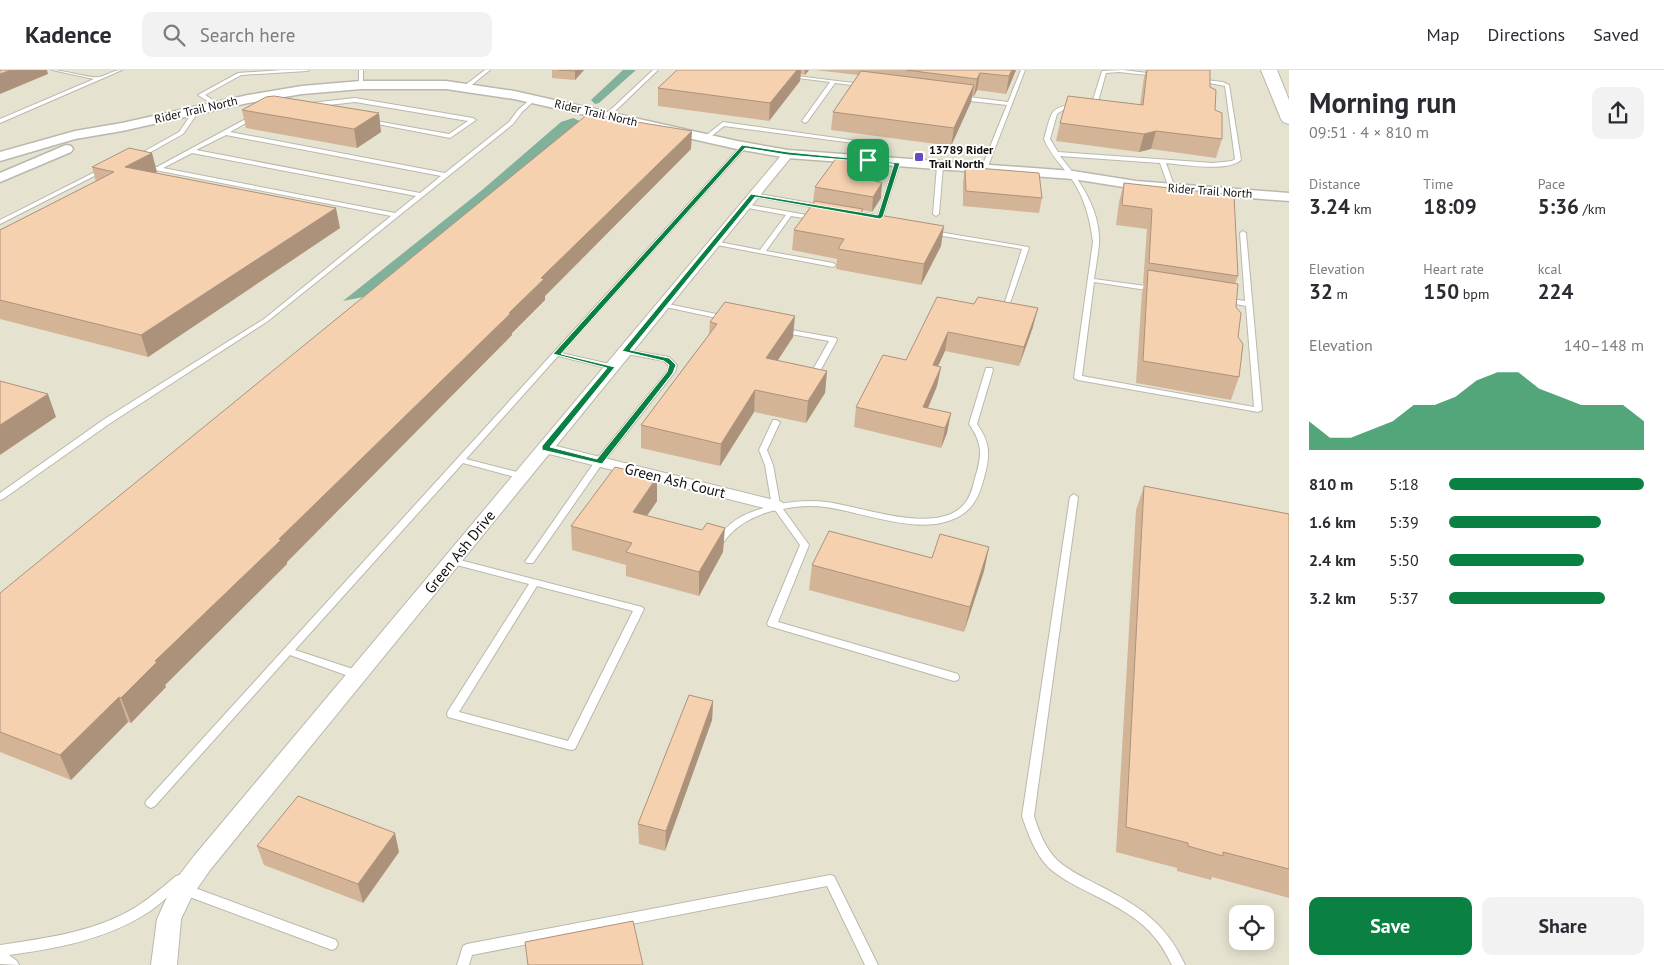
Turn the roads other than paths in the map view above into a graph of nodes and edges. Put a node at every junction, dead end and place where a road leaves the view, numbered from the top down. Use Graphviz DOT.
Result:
graph roads {
  1 [pos="54,70"];
  2 [pos="120,70"];
  3 [pos="306,70"];
  4 [pos="361,70"];
  5 [pos="488,70"];
  6 [pos="656,70"];
  7 [pos="1023,70"];
  8 [pos="1269,70"];
  9 [pos="787,76"];
  10 [pos="1166,76"];
  11 [pos="100,79"];
  12 [pos="1194,80"];
  13 [pos="834,82"];
  14 [pos="361,85"];
  15 [pos="466,87"];
  16 [pos="873,87"];
  17 [pos="951,96"];
  18 [pos="533,99"];
  19 [pos="1010,104"];
  20 [pos="218,106"];
  21 [pos="306,106"];
  22 [pos="197,110"];
  23 [pos="257,115"];
  24 [pos="607,116"];
  25 [pos="1289,119"];
  26 [pos="0,121"];
  27 [pos="364,121"];
  28 [pos="805,121"];
  29 [pos="122,127"];
  30 [pos="225,133"];
  31 [pos="706,138"];
  32 [pos="744,146"];
  33 [pos="191,151"];
  34 [pos="788,154"];
  35 [pos="1056,154"];
  36 [pos="0,157"];
  37 [pos="868,160"];
  38 [pos="1162,161"];
  39 [pos="128,162"];
  40 [pos="897,163"];
  41 [pos="136,164"];
  42 [pos="112,165"];
  43 [pos="940,166"];
  44 [pos="159,168"];
  45 [pos="984,169"];
  46 [pos="445,175"];
  47 [pos="1073,176"];
  48 [pos="0,178"];
  49 [pos="1170,183"];
  50 [pos="1289,186"];
  51 [pos="420,196"];
  52 [pos="1289,197"];
  53 [pos="749,200"];
  54 [pos="834,209"];
  55 [pos="790,213"];
  56 [pos="861,214"];
  57 [pos="936,214"];
  58 [pos="395,215"];
  59 [pos="827,220"];
  60 [pos="0,222"];
  61 [pos="928,232"];
  62 [pos="1243,233"];
  63 [pos="714,242"];
  64 [pos="762,251"];
  65 [pos="833,265"];
  66 [pos="1092,280"];
  67 [pos="1160,290"];
  68 [pos="1220,299"];
  69 [pos="1249,304"];
  70 [pos="663,305"];
  71 [pos="1007,305"];
  72 [pos="730,319"];
  73 [pos="777,329"];
  74 [pos="625,351"];
  75 [pos="556,354"];
  76 [pos="612,367"];
  77 [pos="989,370"];
  78 [pos="815,374"];
  79 [pos="776,422"];
  80 [pos="545,448"];
  81 [pos="461,460"];
  82 [pos="599,462"];
  83 [pos="522,476"];
  84 [pos="0,497"];
  85 [pos="1074,497"];
  86 [pos="776,506"];
  87 [pos="716,546"];
  88 [pos="452,561"];
  89 [pos="530,561"];
  90 [pos="535,582"];
  91 [pos="288,651"];
  92 [pos="358,674"];
  93 [pos="954,677"];
  94 [pos="151,804"];
  95 [pos="202,863"];
  96 [pos="183,889"];
  97 [pos="332,944"];
  98 [pos="0,951"];
  99 [pos="0,957"];
  100 [pos="13,965"];
  101 [pos="164,965"];
  102 [pos="463,965"];
  103 [pos="872,965"];
  104 [pos="1179,965"];
  1 -- 11 [label="lane"];
  2 -- 11 [label="lane"];
  3 -- 20 [label="lane"];
  4 -- 14 [label="lane"];
  5 -- 15 [label="lane"];
  6 -- 24 [label="lane"];
  7 -- 19 [label="lane"];
  8 -- 25 [label="highway"];
  9 -- 13 [label="lane"];
  10 -- 35 [label="lane"];
  11 -- 26 [label="lane"];
  12 -- 38 [label="lane"];
  13 -- 16 [label="lane"];
  13 -- 28 [label="lane"];
  14 -- 15 [label="street, Rider Trail North"];
  14 -- 20 [label="street, Rider Trail North"];
  15 -- 18 [label="street, Rider Trail North"];
  17 -- 19 [label="lane"];
  18 -- 24 [label="street, Rider Trail North"];
  18 -- 46 [label="lane"];
  19 -- 45 [label="lane"];
  20 -- 22 [label="street, Rider Trail North"];
  21 -- 27 [label="lane"];
  22 -- 29 [label="street, Rider Trail North"];
  22 -- 39 [label="lane"];
  23 -- 30 [label="lane"];
  24 -- 31 [label="street, Rider Trail North"];
  29 -- 36 [label="street, Rider Trail North"];
  29 -- 48 [label="street, Rider Trail North"];
  30 -- 33 [label="lane"];
  30 -- 46 [label="lane"];
  31 -- 32 [label="street, Rider Trail North"];
  31 -- 37 [label="lane"];
  32 -- 34 [label="street, Rider Trail North"];
  32 -- 75 [label="lane"];
  33 -- 44 [label="lane"];
  33 -- 51 [label="lane"];
  34 -- 37 [label="street, Rider Trail North"];
  34 -- 53 [label="street, Green Ash Drive"];
  35 -- 38 [label="lane"];
  35 -- 47 [label="lane"];
  37 -- 40 [label="street, Rider Trail North"];
  38 -- 49 [label="lane"];
  40 -- 43 [label="street, Rider Trail North"];
  40 -- 56 [label="lane"];
  41 -- 44 [label="lane"];
  42 -- 60 [label="lane"];
  43 -- 45 [label="street, Rider Trail North"];
  43 -- 57 [label="lane"];
  44 -- 58 [label="lane"];
  45 -- 47 [label="street, Rider Trail North"];
  46 -- 51 [label="lane"];
  47 -- 49 [label="street, Rider Trail North"];
  47 -- 66 [label="lane"];
  49 -- 50 [label="street, Rider Trail North"];
  49 -- 52 [label="street, Rider Trail North"];
  51 -- 58 [label="lane"];
  53 -- 54 [label="lane"];
  53 -- 55 [label="lane"];
  53 -- 63 [label="street, Green Ash Drive"];
  55 -- 59 [label="lane"];
  55 -- 64 [label="lane"];
  58 -- 84 [label="lane"];
  61 -- 71 [label="lane"];
  62 -- 69 [label="lane"];
  63 -- 64 [label="lane"];
  63 -- 70 [label="street, Green Ash Drive"];
  64 -- 65 [label="lane"];
  66 -- 67 [label="lane"];
  66 -- 69 [label="lane"];
  68 -- 69 [label="lane"];
  70 -- 72 [label="lane"];
  70 -- 74 [label="street, Green Ash Drive"];
  73 -- 78 [label="lane"];
  74 -- 76 [label="street, Green Ash Drive"];
  74 -- 82 [label="lane"];
  75 -- 76 [label="lane"];
  75 -- 81 [label="lane"];
  76 -- 80 [label="street, Green Ash Drive"];
  77 -- 86 [label="lane"];
  79 -- 86 [label="lane"];
  80 -- 82 [label="street, Green Ash Court"];
  80 -- 83 [label="street, Green Ash Drive"];
  81 -- 83 [label="lane"];
  81 -- 91 [label="lane"];
  82 -- 86 [label="street, Green Ash Court"];
  82 -- 89 [label="lane"];
  83 -- 88 [label="street, Green Ash Drive"];
  85 -- 104 [label="lane"];
  86 -- 87 [label="lane"];
  86 -- 93 [label="lane"];
  88 -- 90 [label="lane"];
  88 -- 92 [label="street, Green Ash Drive"];
  90 -- 90 [label="lane"];
  91 -- 92 [label="lane"];
  91 -- 94 [label="lane"];
  92 -- 95 [label="street, Green Ash Drive"];
  95 -- 96 [label="street, Green Ash Drive"];
  95 -- 98 [label="lane"];
  96 -- 97 [label="lane"];
  96 -- 101 [label="street, Green Ash Drive"];
  99 -- 100 [label="lane"];
  102 -- 103 [label="lane"];
}
